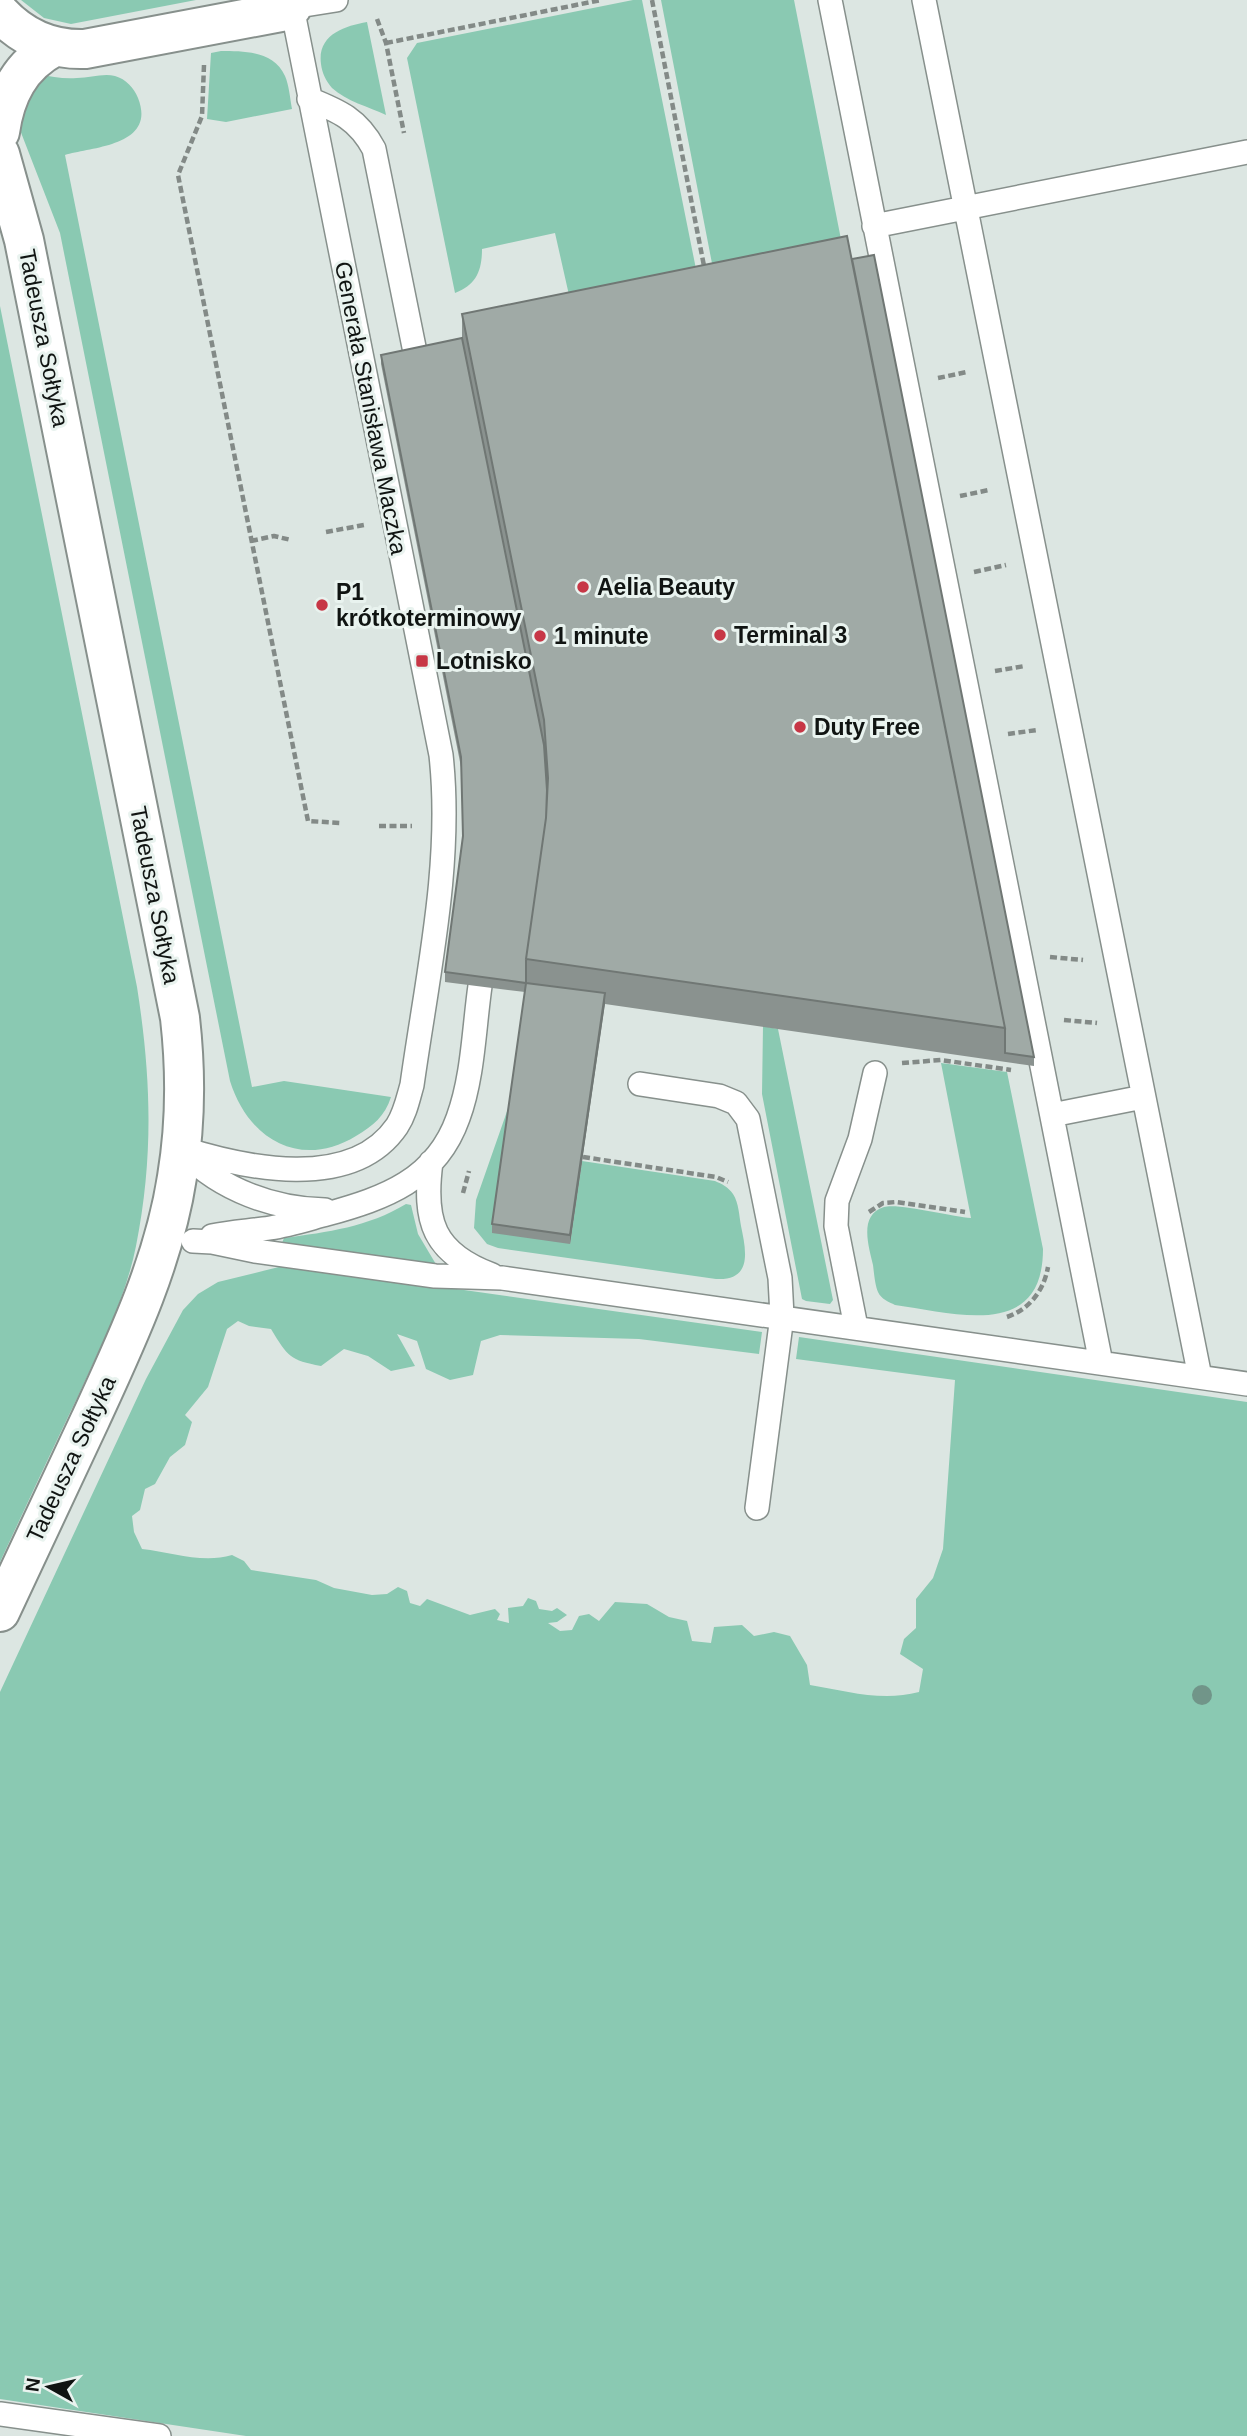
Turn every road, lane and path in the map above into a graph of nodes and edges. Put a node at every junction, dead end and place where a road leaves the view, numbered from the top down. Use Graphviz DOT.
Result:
graph roads {
  1 [pos="336,0"];
  2 [pos="601,0"];
  3 [pos="652,0"];
  4 [pos="831,0"];
  5 [pos="923,0"];
  6 [pos="293,3"];
  7 [pos="0,13"];
  8 [pos="386,43"];
  9 [pos="54,47"];
  10 [pos="205,56"];
  11 [pos="309,99"];
  12 [pos="0,145"];
  13 [pos="1247,152"];
  14 [pos="965,208"];
  15 [pos="874,226"];
  16 [pos="706,276"];
  17 [pos="416,357"];
  18 [pos="976,370"];
  19 [pos="927,380"];
  20 [pos="1000,488"];
  21 [pos="950,498"];
  22 [pos="376,522"];
  23 [pos="327,532"];
  24 [pos="290,540"];
  25 [pos="251,541"];
  26 [pos="1016,564"];
  27 [pos="966,574"];
  28 [pos="1028,666"];
  29 [pos="986,673"];
  30 [pos="1041,729"];
  31 [pos="998,735"];
  32 [pos="341,823"];
  33 [pos="379,825"];
  34 [pos="415,826"];
  35 [pos="1043,956"];
  36 [pos="1087,959"];
  37 [pos="480,986"];
  38 [pos="1056,1019"];
  39 [pos="1109,1024"];
  40 [pos="940,1060"];
  41 [pos="1006,1069"];
  42 [pos="875,1073"];
  43 [pos="640,1084"];
  44 [pos="1143,1097"];
  45 [pos="1052,1115"];
  46 [pos="181,1148"];
  47 [pos="583,1157"];
  48 [pos="431,1162"];
  49 [pos="736,1189"];
  50 [pos="340,1210"];
  51 [pos="965,1212"];
  52 [pos="864,1221"];
  53 [pos="177,1244"];
  54 [pos="1049,1259"];
  55 [pos="502,1278"];
  56 [pos="782,1316"];
  57 [pos="997,1320"];
  58 [pos="856,1327"];
  59 [pos="1101,1363"];
  60 [pos="1200,1377"];
  61 [pos="1247,1384"];
  62 [pos="757,1508"];
  63 [pos="0,1612"];
  64 [pos="0,2414"];
  65 [pos="159,2436"];
  1 -- 6 [label="lane"];
  2 -- 8 [label="path"];
  3 -- 16 [label="path"];
  4 -- 15 [label="lane"];
  5 -- 14 [label="lane"];
  6 -- 9 [label="street"];
  6 -- 11 [label="lane, Generała Stanisława Maczka"];
  7 -- 9 [label="street"];
  9 -- 12 [label="street"];
  10 -- 25 [label="path"];
  11 -- 17 [label="lane"];
  11 -- 46 [label="lane, Generała Stanisława Maczka"];
  12 -- 46 [label="street, Tadeusza Sołtyka"];
  13 -- 14 [label="lane"];
  14 -- 15 [label="lane"];
  14 -- 44 [label="lane"];
  15 -- 45 [label="lane"];
  18 -- 19 [label="path"];
  20 -- 21 [label="path"];
  22 -- 23 [label="path"];
  24 -- 25 [label="path"];
  25 -- 32 [label="path"];
  26 -- 27 [label="path"];
  28 -- 29 [label="path"];
  30 -- 31 [label="path"];
  33 -- 34 [label="path"];
  35 -- 36 [label="path"];
  37 -- 48 [label="lane"];
  38 -- 39 [label="path"];
  40 -- 41 [label="path"];
  42 -- 58 [label="lane"];
  43 -- 56 [label="lane"];
  44 -- 45 [label="lane"];
  44 -- 60 [label="lane"];
  45 -- 59 [label="lane"];
  46 -- 50 [label="lane"];
  46 -- 53 [label="street, Tadeusza Sołtyka"];
  47 -- 49 [label="path"];
  48 -- 50 [label="lane"];
  48 -- 55 [label="lane"];
  50 -- 53 [label="lane"];
  51 -- 52 [label="path"];
  53 -- 55 [label="lane"];
  53 -- 63 [label="street, Tadeusza Sołtyka"];
  54 -- 57 [label="path"];
  55 -- 56 [label="lane"];
  56 -- 58 [label="lane"];
  56 -- 62 [label="lane"];
  58 -- 59 [label="lane"];
  59 -- 60 [label="lane"];
  60 -- 61 [label="lane"];
  64 -- 65 [label="lane"];
}
